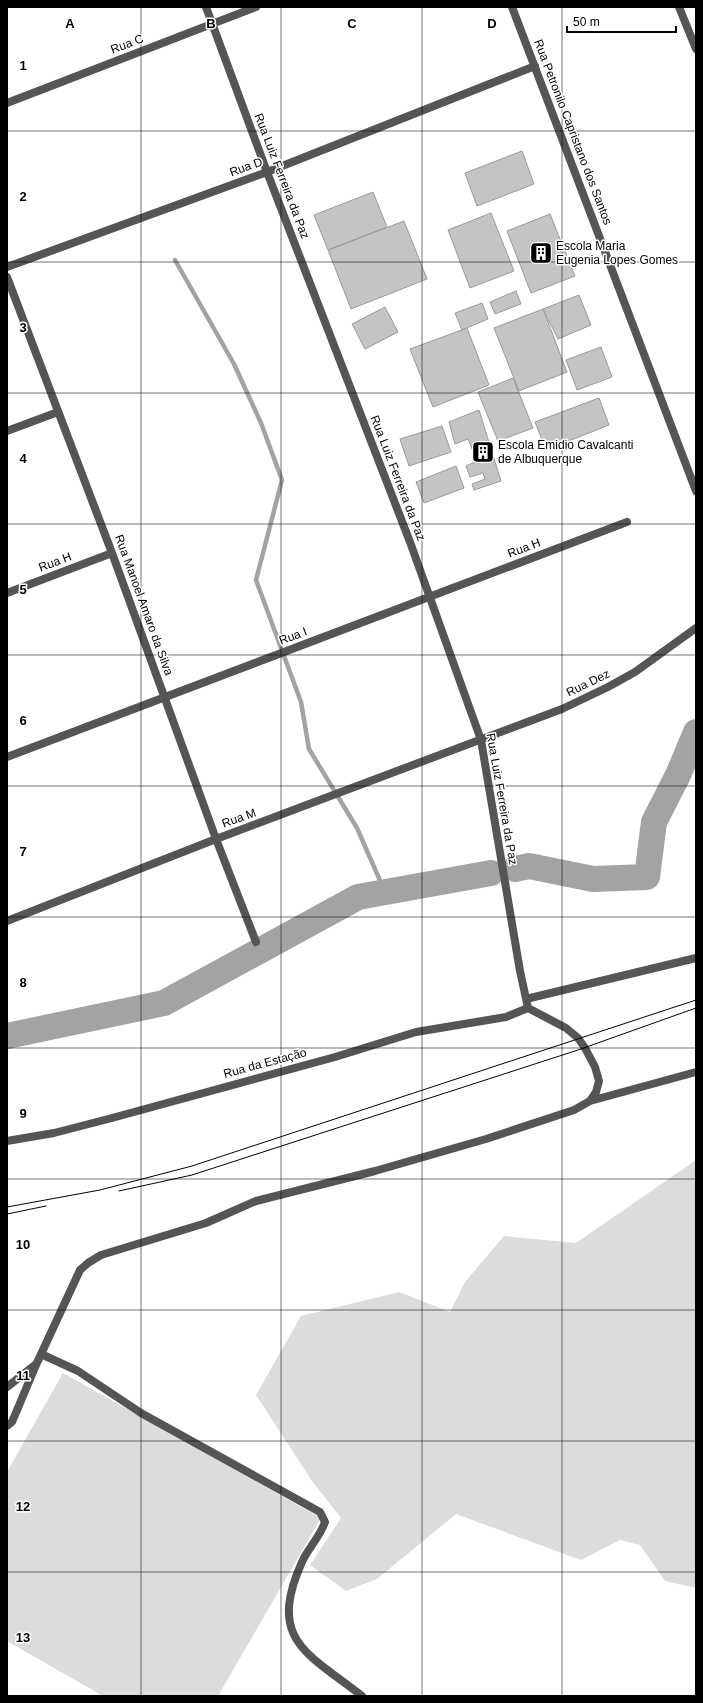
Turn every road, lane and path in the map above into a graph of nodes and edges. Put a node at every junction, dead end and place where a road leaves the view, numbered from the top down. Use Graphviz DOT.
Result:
graph roads {
  1 [pos="206,7"];
  2 [pos="256,7"];
  3 [pos="512,7"];
  4 [pos="679,7"];
  5 [pos="212,23"];
  6 [pos="696,50"];
  7 [pos="535,66"];
  8 [pos="7,103"];
  9 [pos="267,172"];
  10 [pos="7,268"];
  11 [pos="7,277"];
  12 [pos="58,412"];
  13 [pos="7,431"];
  14 [pos="696,491"];
  15 [pos="627,522"];
  16 [pos="112,553"];
  17 [pos="7,593"];
  18 [pos="429,596"];
  19 [pos="696,628"];
  20 [pos="166,698"];
  21 [pos="481,740"];
  22 [pos="7,757"];
  23 [pos="216,839"];
  24 [pos="7,921"];
  25 [pos="256,942"];
  26 [pos="696,958"];
  27 [pos="526,999"];
  28 [pos="528,1008"];
  29 [pos="696,1072"];
  30 [pos="590,1101"];
  31 [pos="7,1141"];
  32 [pos="41,1354"];
  33 [pos="36,1365"];
  34 [pos="7,1387"];
  35 [pos="7,1426"];
  36 [pos="362,1696"];
  1 -- 5 [label="street, Rua Luiz Ferreira da Paz"];
  2 -- 5 [label="street, Rua C"];
  3 -- 7 [label="street, Rua Petronilo Capristano dos Santos"];
  4 -- 6 [label="street"];
  5 -- 8 [label="street, Rua C"];
  5 -- 9 [label="street, Rua Luiz Ferreira da Paz"];
  7 -- 9 [label="street, Rua D"];
  7 -- 14 [label="street, Rua Petronilo Capristano dos Santos"];
  9 -- 10 [label="street, Rua D"];
  9 -- 18 [label="street, Rua Luiz Ferreira da Paz"];
  11 -- 12 [label="street, Rua Manoel Amaro da Silva"];
  12 -- 13 [label="street"];
  12 -- 16 [label="street, Rua Manoel Amaro da Silva"];
  15 -- 18 [label="street, Rua H"];
  16 -- 17 [label="street, Rua H"];
  16 -- 20 [label="street, Rua Manoel Amaro da Silva"];
  18 -- 20 [label="street, Rua I"];
  18 -- 21 [label="street, Rua Luiz Ferreira da Paz"];
  19 -- 21 [label="street, Rua Dez"];
  20 -- 22 [label="street, Rua I"];
  20 -- 23 [label="street, Rua Manoel Amaro da Silva"];
  21 -- 23 [label="street, Rua M"];
  21 -- 27 [label="street, Rua Luiz Ferreira da Paz"];
  23 -- 24 [label="street, Rua M"];
  23 -- 25 [label="street, Rua Manoel Amaro da Silva"];
  26 -- 27 [label="street"];
  27 -- 28 [label="street, Rua Luiz Ferreira da Paz"];
  28 -- 30 [label="street"];
  28 -- 31 [label="street, Rua da Estação"];
  29 -- 30 [label="street"];
  30 -- 32 [label="street"];
  32 -- 33 [label="street"];
  32 -- 36 [label="street"];
  33 -- 34 [label="street"];
  33 -- 35 [label="street"];
}
